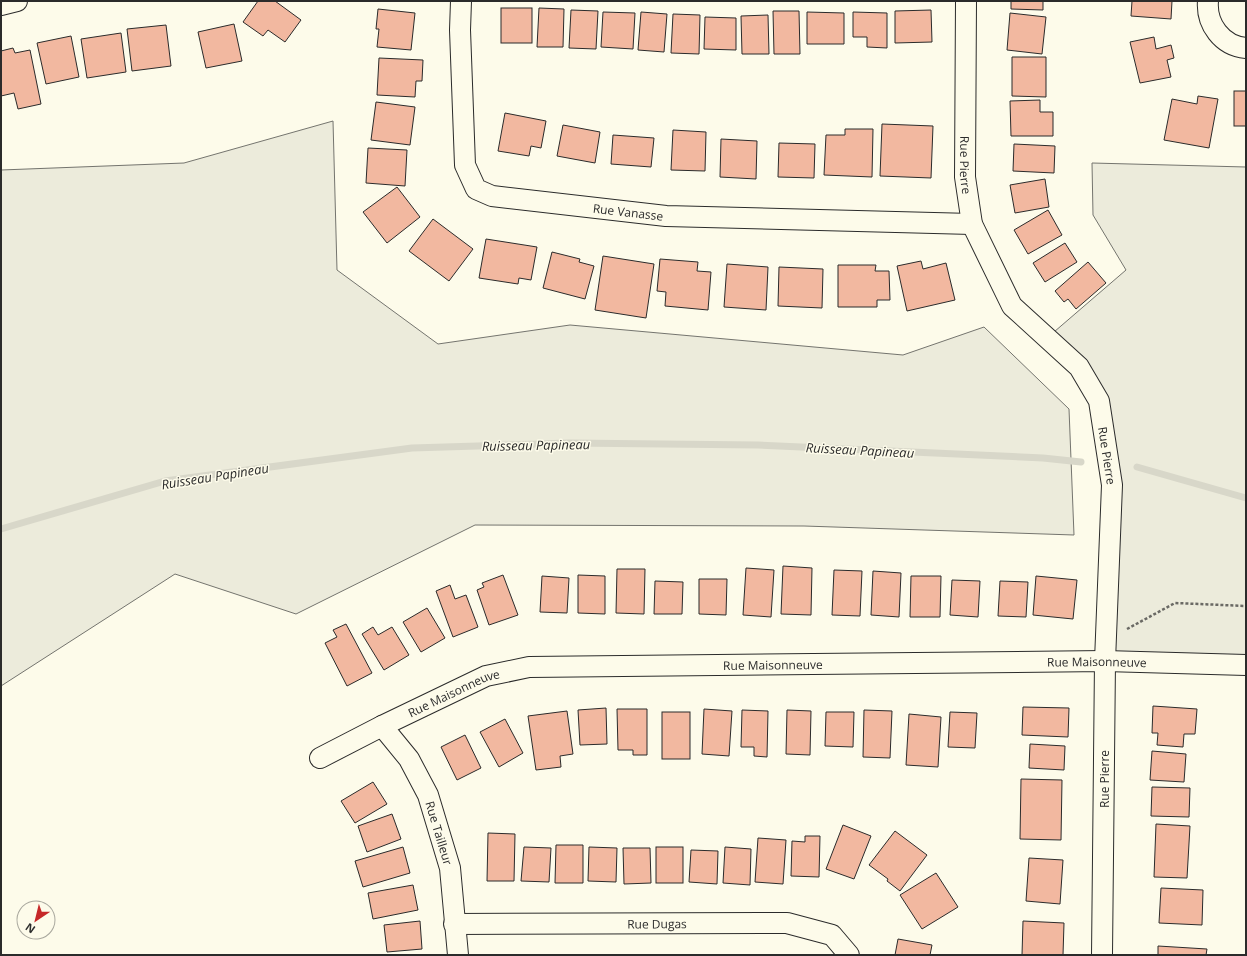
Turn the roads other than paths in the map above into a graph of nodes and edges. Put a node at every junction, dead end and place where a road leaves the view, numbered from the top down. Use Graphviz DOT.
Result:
graph roads {
  1 [pos="17,1"];
  2 [pos="461,1"];
  3 [pos="966,1"];
  4 [pos="1208,1"];
  5 [pos="1,5"];
  6 [pos="1246,48"];
  7 [pos="972,224"];
  8 [pos="1105,661"];
  9 [pos="1246,665"];
  10 [pos="382,726"];
  11 [pos="320,758"];
  12 [pos="454,924"];
  13 [pos="458,955"];
  14 [pos="849,955"];
  15 [pos="1102,955"];
  1 -- 5 [label="street"];
  2 -- 7 [label="street, Rue Vanasse"];
  3 -- 7 [label="street, Rue Pierre"];
  4 -- 6 [label="street"];
  7 -- 8 [label="street, Rue Pierre"];
  8 -- 9 [label="street, Rue Maisonneuve"];
  8 -- 10 [label="street, Rue Maisonneuve"];
  8 -- 15 [label="street, Rue Pierre"];
  10 -- 11 [label="street, Rue Maisonneuve"];
  10 -- 12 [label="street, Rue Tailleur"];
  12 -- 13 [label="street, Rue Tailleur"];
  12 -- 14 [label="street, Rue Dugas"];
}
